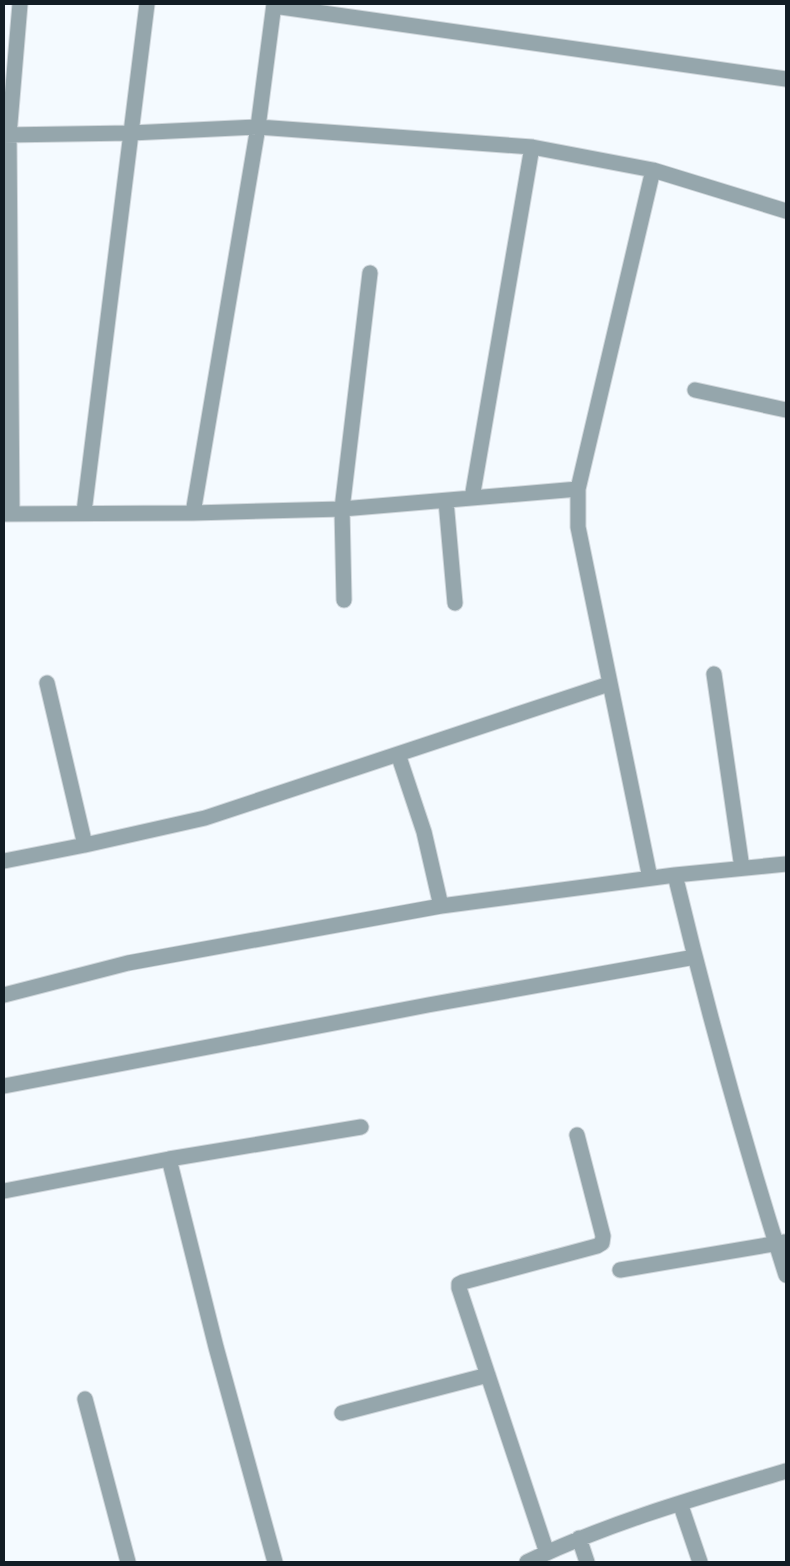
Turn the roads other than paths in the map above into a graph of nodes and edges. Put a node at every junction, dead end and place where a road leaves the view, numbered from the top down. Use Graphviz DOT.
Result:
graph roads {
  1 [pos="20,4"];
  2 [pos="147,4"];
  3 [pos="274,5"];
  4 [pos="786,79"];
  5 [pos="258,127"];
  6 [pos="131,133"];
  7 [pos="6,135"];
  8 [pos="532,147"];
  9 [pos="652,170"];
  10 [pos="786,211"];
  11 [pos="370,273"];
  12 [pos="694,390"];
  13 [pos="786,410"];
  14 [pos="578,489"];
  15 [pos="472,498"];
  16 [pos="446,501"];
  17 [pos="342,509"];
  18 [pos="84,512"];
  19 [pos="193,513"];
  20 [pos="8,514"];
  21 [pos="344,600"];
  22 [pos="455,603"];
  23 [pos="714,674"];
  24 [pos="47,683"];
  25 [pos="609,684"];
  26 [pos="398,754"];
  27 [pos="85,845"];
  28 [pos="4,861"];
  29 [pos="786,864"];
  30 [pos="742,868"];
  31 [pos="675,875"];
  32 [pos="650,878"];
  33 [pos="440,906"];
  34 [pos="695,957"];
  35 [pos="4,995"];
  36 [pos="4,1086"];
  37 [pos="361,1127"];
  38 [pos="577,1135"];
  39 [pos="169,1159"];
  40 [pos="4,1191"];
  41 [pos="781,1243"];
  42 [pos="620,1270"];
  43 [pos="786,1275"];
  44 [pos="488,1376"];
  45 [pos="85,1399"];
  46 [pos="342,1414"];
  47 [pos="786,1471"];
  48 [pos="680,1503"];
  49 [pos="579,1538"];
  50 [pos="547,1553"];
  51 [pos="128,1562"];
  52 [pos="275,1562"];
  53 [pos="527,1562"];
  54 [pos="587,1562"];
  55 [pos="700,1562"];
  1 -- 7 [label="street"];
  2 -- 6 [label="street"];
  3 -- 4 [label="street"];
  3 -- 5 [label="street"];
  5 -- 6 [label="street"];
  5 -- 8 [label="street"];
  5 -- 19 [label="street"];
  6 -- 7 [label="street"];
  6 -- 18 [label="street"];
  7 -- 20 [label="street"];
  8 -- 9 [label="street"];
  8 -- 15 [label="street"];
  9 -- 10 [label="street"];
  9 -- 14 [label="street"];
  11 -- 17 [label="street"];
  12 -- 13 [label="street"];
  14 -- 15 [label="street"];
  14 -- 25 [label="street"];
  15 -- 16 [label="street"];
  16 -- 17 [label="street"];
  16 -- 22 [label="street"];
  17 -- 19 [label="street"];
  17 -- 21 [label="street"];
  18 -- 19 [label="street"];
  18 -- 20 [label="street"];
  23 -- 30 [label="street"];
  24 -- 27 [label="street"];
  25 -- 26 [label="street"];
  25 -- 32 [label="street"];
  26 -- 27 [label="street"];
  26 -- 33 [label="street"];
  27 -- 28 [label="street"];
  29 -- 30 [label="street"];
  30 -- 31 [label="street"];
  31 -- 32 [label="street"];
  31 -- 34 [label="street"];
  32 -- 33 [label="street"];
  33 -- 35 [label="street"];
  34 -- 36 [label="street"];
  34 -- 41 [label="street"];
  37 -- 39 [label="street"];
  38 -- 44 [label="street"];
  39 -- 40 [label="street"];
  39 -- 52 [label="street"];
  41 -- 42 [label="street"];
  41 -- 43 [label="street"];
  44 -- 46 [label="street"];
  44 -- 50 [label="street"];
  45 -- 51 [label="street"];
  47 -- 48 [label="street"];
  48 -- 49 [label="street"];
  48 -- 55 [label="street"];
  49 -- 50 [label="street"];
  49 -- 54 [label="street"];
  50 -- 53 [label="street"];
}
